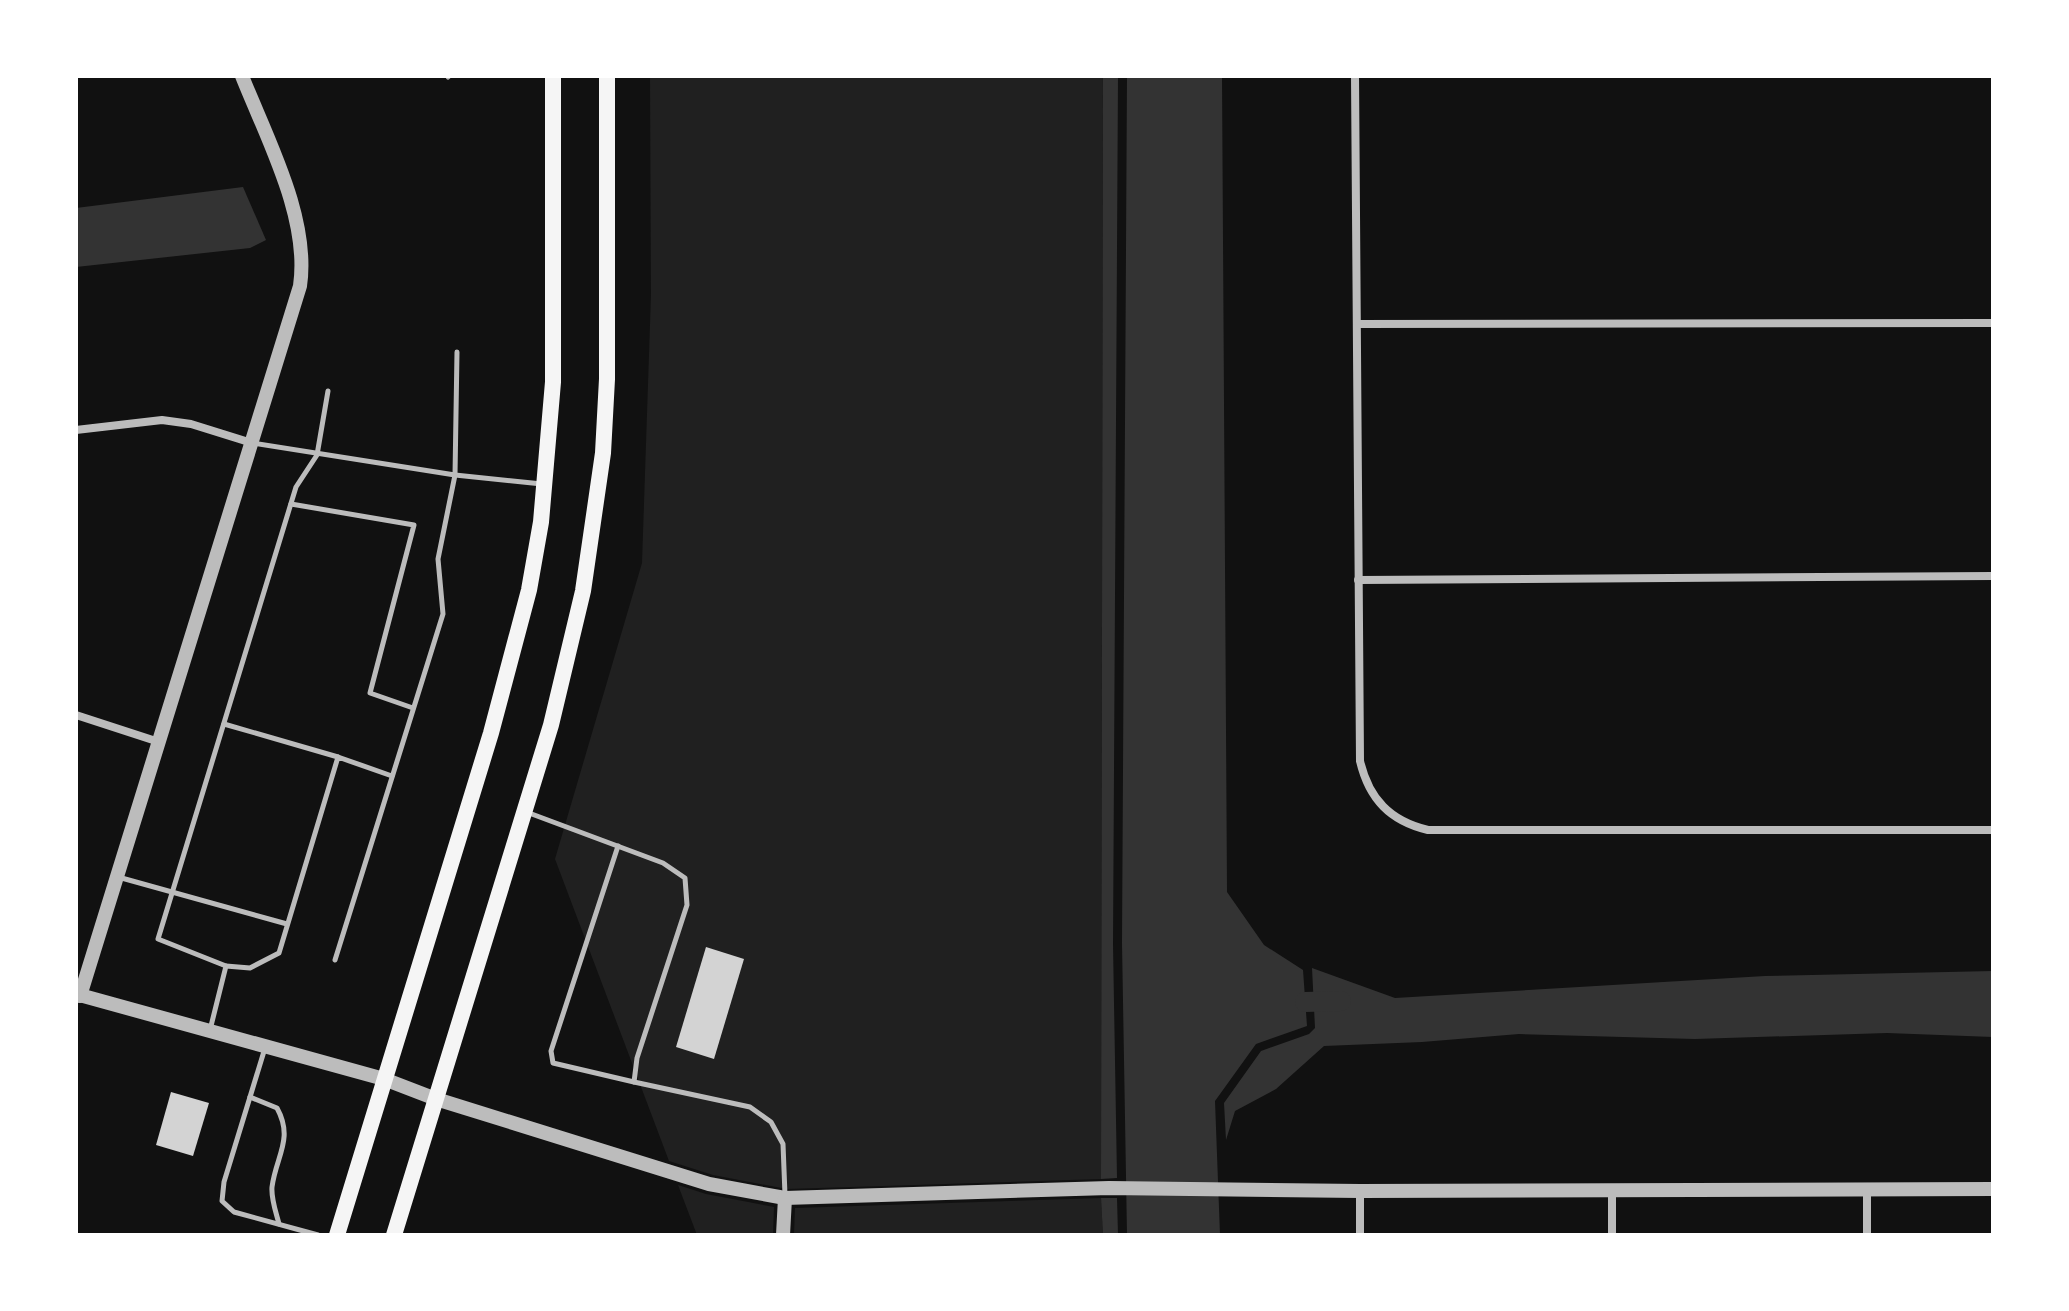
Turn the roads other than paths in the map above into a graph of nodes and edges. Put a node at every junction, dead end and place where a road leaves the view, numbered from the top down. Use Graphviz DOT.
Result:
graph roads {
  1 [pos="242,76"];
  2 [pos="553,76"];
  3 [pos="607,76"];
  4 [pos="1355,76"];
  5 [pos="1993,323"];
  6 [pos="1357,324"];
  7 [pos="457,352"];
  8 [pos="328,391"];
  9 [pos="76,430"];
  10 [pos="252,443"];
  11 [pos="317,455"];
  12 [pos="455,475"];
  13 [pos="545,484"];
  14 [pos="291,504"];
  15 [pos="1993,576"];
  16 [pos="1358,580"];
  17 [pos="413,708"];
  18 [pos="76,715"];
  19 [pos="224,724"];
  20 [pos="159,742"];
  21 [pos="338,757"];
  22 [pos="392,776"];
  23 [pos="524,812"];
  24 [pos="1993,830"];
  25 [pos="618,846"];
  26 [pos="117,876"];
  27 [pos="173,892"];
  28 [pos="287,924"];
  29 [pos="335,960"];
  30 [pos="226,966"];
  31 [pos="78,995"];
  32 [pos="210,1031"];
  33 [pos="265,1047"];
  34 [pos="384,1079"];
  35 [pos="634,1082"];
  36 [pos="250,1097"];
  37 [pos="436,1099"];
  38 [pos="1993,1189"];
  39 [pos="1867,1190"];
  40 [pos="1360,1191"];
  41 [pos="1612,1191"];
  42 [pos="785,1198"];
  43 [pos="279,1224"];
  44 [pos="318,1235"];
  45 [pos="337,1235"];
  46 [pos="394,1235"];
  47 [pos="783,1235"];
  48 [pos="1360,1235"];
  49 [pos="1612,1235"];
  50 [pos="1867,1235"];
  1 -- 10 [label="street"];
  2 -- 13 [label="main road"];
  3 -- 23 [label="main road"];
  4 -- 6 [label="street"];
  5 -- 6 [label="street"];
  6 -- 16 [label="street"];
  7 -- 12 [label="lane"];
  8 -- 11 [label="lane"];
  9 -- 10 [label="street"];
  10 -- 11 [label="lane"];
  10 -- 20 [label="street"];
  11 -- 12 [label="lane"];
  11 -- 14 [label="lane"];
  12 -- 13 [label="lane"];
  12 -- 17 [label="lane"];
  13 -- 34 [label="main road"];
  14 -- 17 [label="lane"];
  14 -- 19 [label="lane"];
  15 -- 16 [label="street"];
  16 -- 24 [label="street"];
  17 -- 22 [label="lane"];
  18 -- 20 [label="street"];
  19 -- 21 [label="lane"];
  19 -- 27 [label="lane"];
  20 -- 26 [label="street"];
  21 -- 22 [label="lane"];
  21 -- 28 [label="lane"];
  22 -- 29 [label="lane"];
  23 -- 25 [label="lane"];
  23 -- 37 [label="main road"];
  25 -- 35 [label="lane"];
  25 -- 35 [label="lane"];
  26 -- 27 [label="lane"];
  26 -- 31 [label="street"];
  27 -- 28 [label="lane"];
  27 -- 30 [label="lane"];
  28 -- 30 [label="lane"];
  30 -- 32 [label="lane"];
  31 -- 32 [label="street"];
  32 -- 33 [label="street"];
  33 -- 34 [label="street"];
  33 -- 36 [label="lane"];
  34 -- 37 [label="street"];
  34 -- 45 [label="main road"];
  35 -- 42 [label="lane"];
  36 -- 43 [label="lane"];
  36 -- 43 [label="lane"];
  37 -- 42 [label="street"];
  37 -- 46 [label="main road"];
  38 -- 39 [label="street"];
  39 -- 41 [label="street"];
  39 -- 50 [label="street"];
  40 -- 41 [label="street"];
  40 -- 42 [label="street"];
  40 -- 48 [label="street"];
  41 -- 49 [label="street"];
  42 -- 47 [label="street"];
  43 -- 44 [label="lane"];
}
